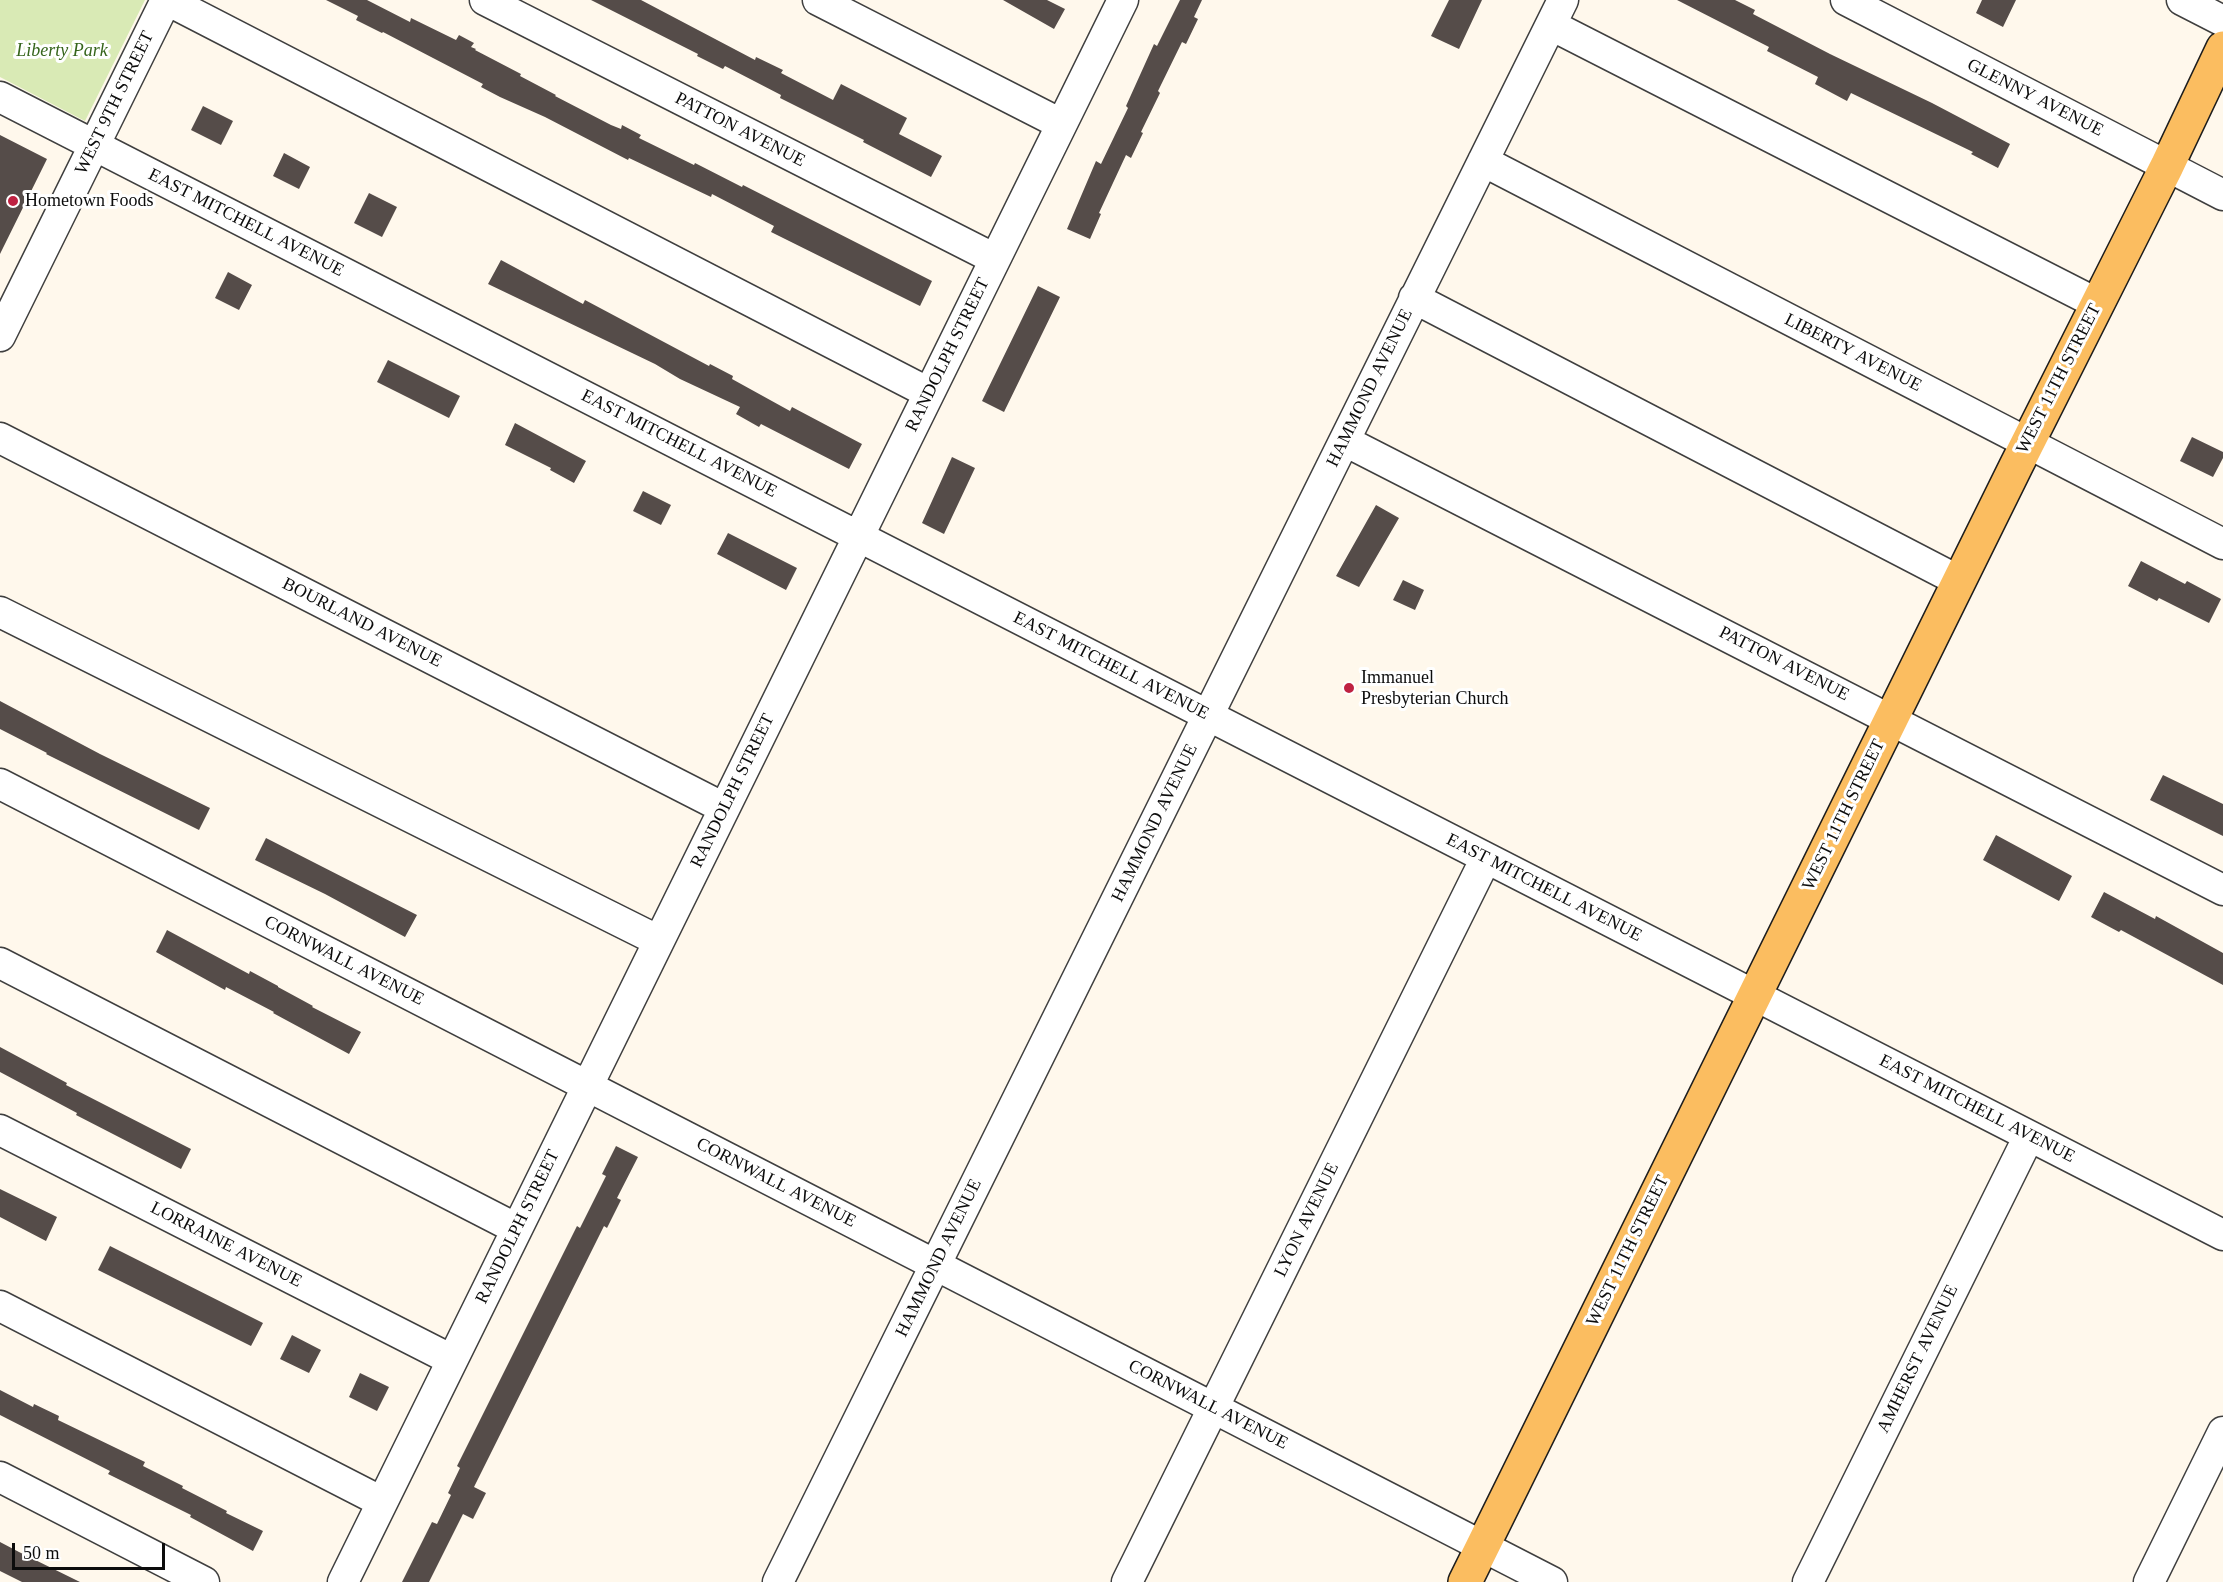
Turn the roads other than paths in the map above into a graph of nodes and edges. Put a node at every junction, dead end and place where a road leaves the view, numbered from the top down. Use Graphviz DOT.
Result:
graph roads {
  1 [pos="166,0"];
  2 [pos="485,0"];
  3 [pos="818,0"];
  4 [pos="1123,0"];
  5 [pos="1846,0"];
  6 [pos="2182,0"];
  7 [pos="1557,13"];
  8 [pos="2223,21"];
  9 [pos="2223,48"];
  10 [pos="0,97"];
  11 [pos="1061,124"];
  12 [pos="94,145"];
  13 [pos="1483,161"];
  14 [pos="2167,166"];
  15 [pos="2223,195"];
  16 [pos="995,260"];
  17 [pos="1414,298"];
  18 [pos="2098,304"];
  19 [pos="0,336"];
  20 [pos="929,393"];
  21 [pos="0,438"];
  22 [pos="1345,441"];
  23 [pos="2027,443"];
  24 [pos="858,536"];
  25 [pos="2223,544"];
  26 [pos="1959,581"];
  27 [pos="0,612"];
  28 [pos="1208,716"];
  29 [pos="1892,719"];
  30 [pos="0,784"];
  31 [pos="724,808"];
  32 [pos="1486,858"];
  33 [pos="2223,890"];
  34 [pos="658,941"];
  35 [pos="0,963"];
  36 [pos="1754,995"];
  37 [pos="587,1086"];
  38 [pos="0,1130"];
  39 [pos="2029,1136"];
  40 [pos="517,1229"];
  41 [pos="2223,1235"];
  42 [pos="935,1265"];
  43 [pos="0,1306"];
  44 [pos="452,1360"];
  45 [pos="1214,1408"];
  46 [pos="2223,1432"];
  47 [pos="0,1477"];
  48 [pos="382,1502"];
  49 [pos="1482,1546"];
  50 [pos="204,1582"];
  51 [pos="343,1582"];
  52 [pos="778,1582"];
  53 [pos="1127,1582"];
  54 [pos="1465,1582"];
  55 [pos="1552,1582"];
  56 [pos="1808,1582"];
  57 [pos="2149,1582"];
  1 -- 12 [label="street, WEST 9TH STREET"];
  1 -- 20 [label="street"];
  2 -- 16 [label="street, PATTON AVENUE"];
  3 -- 11 [label="street"];
  4 -- 11 [label="street, RANDOLPH STREET"];
  5 -- 14 [label="street, GLENNY AVENUE"];
  6 -- 8 [label="street"];
  7 -- 13 [label="street, HAMMOND AVENUE"];
  7 -- 18 [label="street"];
  9 -- 14 [label="main road, WEST 11TH STREET"];
  10 -- 12 [label="street, EAST MITCHELL AVENUE"];
  11 -- 16 [label="street, RANDOLPH STREET"];
  12 -- 19 [label="street, WEST 9TH STREET"];
  12 -- 24 [label="street, EAST MITCHELL AVENUE"];
  13 -- 17 [label="street, HAMMOND AVENUE"];
  13 -- 23 [label="street, LIBERTY AVENUE"];
  14 -- 15 [label="street, GLENNY AVENUE"];
  14 -- 18 [label="main road, WEST 11TH STREET"];
  16 -- 20 [label="street, RANDOLPH STREET"];
  17 -- 22 [label="street, HAMMOND AVENUE"];
  17 -- 26 [label="street"];
  18 -- 23 [label="main road, WEST 11TH STREET"];
  20 -- 24 [label="street, RANDOLPH STREET"];
  21 -- 31 [label="street, BOURLAND AVENUE"];
  22 -- 28 [label="street, HAMMOND AVENUE"];
  22 -- 29 [label="street, PATTON AVENUE"];
  23 -- 25 [label="street, LIBERTY AVENUE"];
  23 -- 26 [label="main road, WEST 11TH STREET"];
  24 -- 28 [label="street, EAST MITCHELL AVENUE"];
  24 -- 31 [label="street, RANDOLPH STREET"];
  26 -- 29 [label="main road, WEST 11TH STREET"];
  27 -- 34 [label="street"];
  28 -- 32 [label="street, EAST MITCHELL AVENUE"];
  28 -- 42 [label="street, HAMMOND AVENUE"];
  29 -- 33 [label="street, PATTON AVENUE"];
  29 -- 36 [label="main road, WEST 11TH STREET"];
  30 -- 37 [label="street, CORNWALL AVENUE"];
  31 -- 34 [label="street, RANDOLPH STREET"];
  32 -- 36 [label="street, EAST MITCHELL AVENUE"];
  32 -- 45 [label="street, LYON AVENUE"];
  34 -- 37 [label="street, RANDOLPH STREET"];
  35 -- 40 [label="street"];
  36 -- 39 [label="street, EAST MITCHELL AVENUE"];
  36 -- 49 [label="main road, WEST 11TH STREET"];
  37 -- 40 [label="street, RANDOLPH STREET"];
  37 -- 42 [label="street, CORNWALL AVENUE"];
  38 -- 44 [label="street, LORRAINE AVENUE"];
  39 -- 41 [label="street, EAST MITCHELL AVENUE"];
  39 -- 56 [label="street, AMHERST AVENUE"];
  40 -- 44 [label="street, RANDOLPH STREET"];
  42 -- 45 [label="street, CORNWALL AVENUE"];
  42 -- 52 [label="street, HAMMOND AVENUE"];
  43 -- 48 [label="street"];
  44 -- 48 [label="street, RANDOLPH STREET"];
  45 -- 49 [label="street, CORNWALL AVENUE"];
  45 -- 53 [label="street, LYON AVENUE"];
  46 -- 57 [label="street"];
  47 -- 50 [label="street"];
  48 -- 51 [label="street, RANDOLPH STREET"];
  49 -- 54 [label="main road, WEST 11TH STREET"];
  49 -- 55 [label="street, CORNWALL AVENUE"];
}
